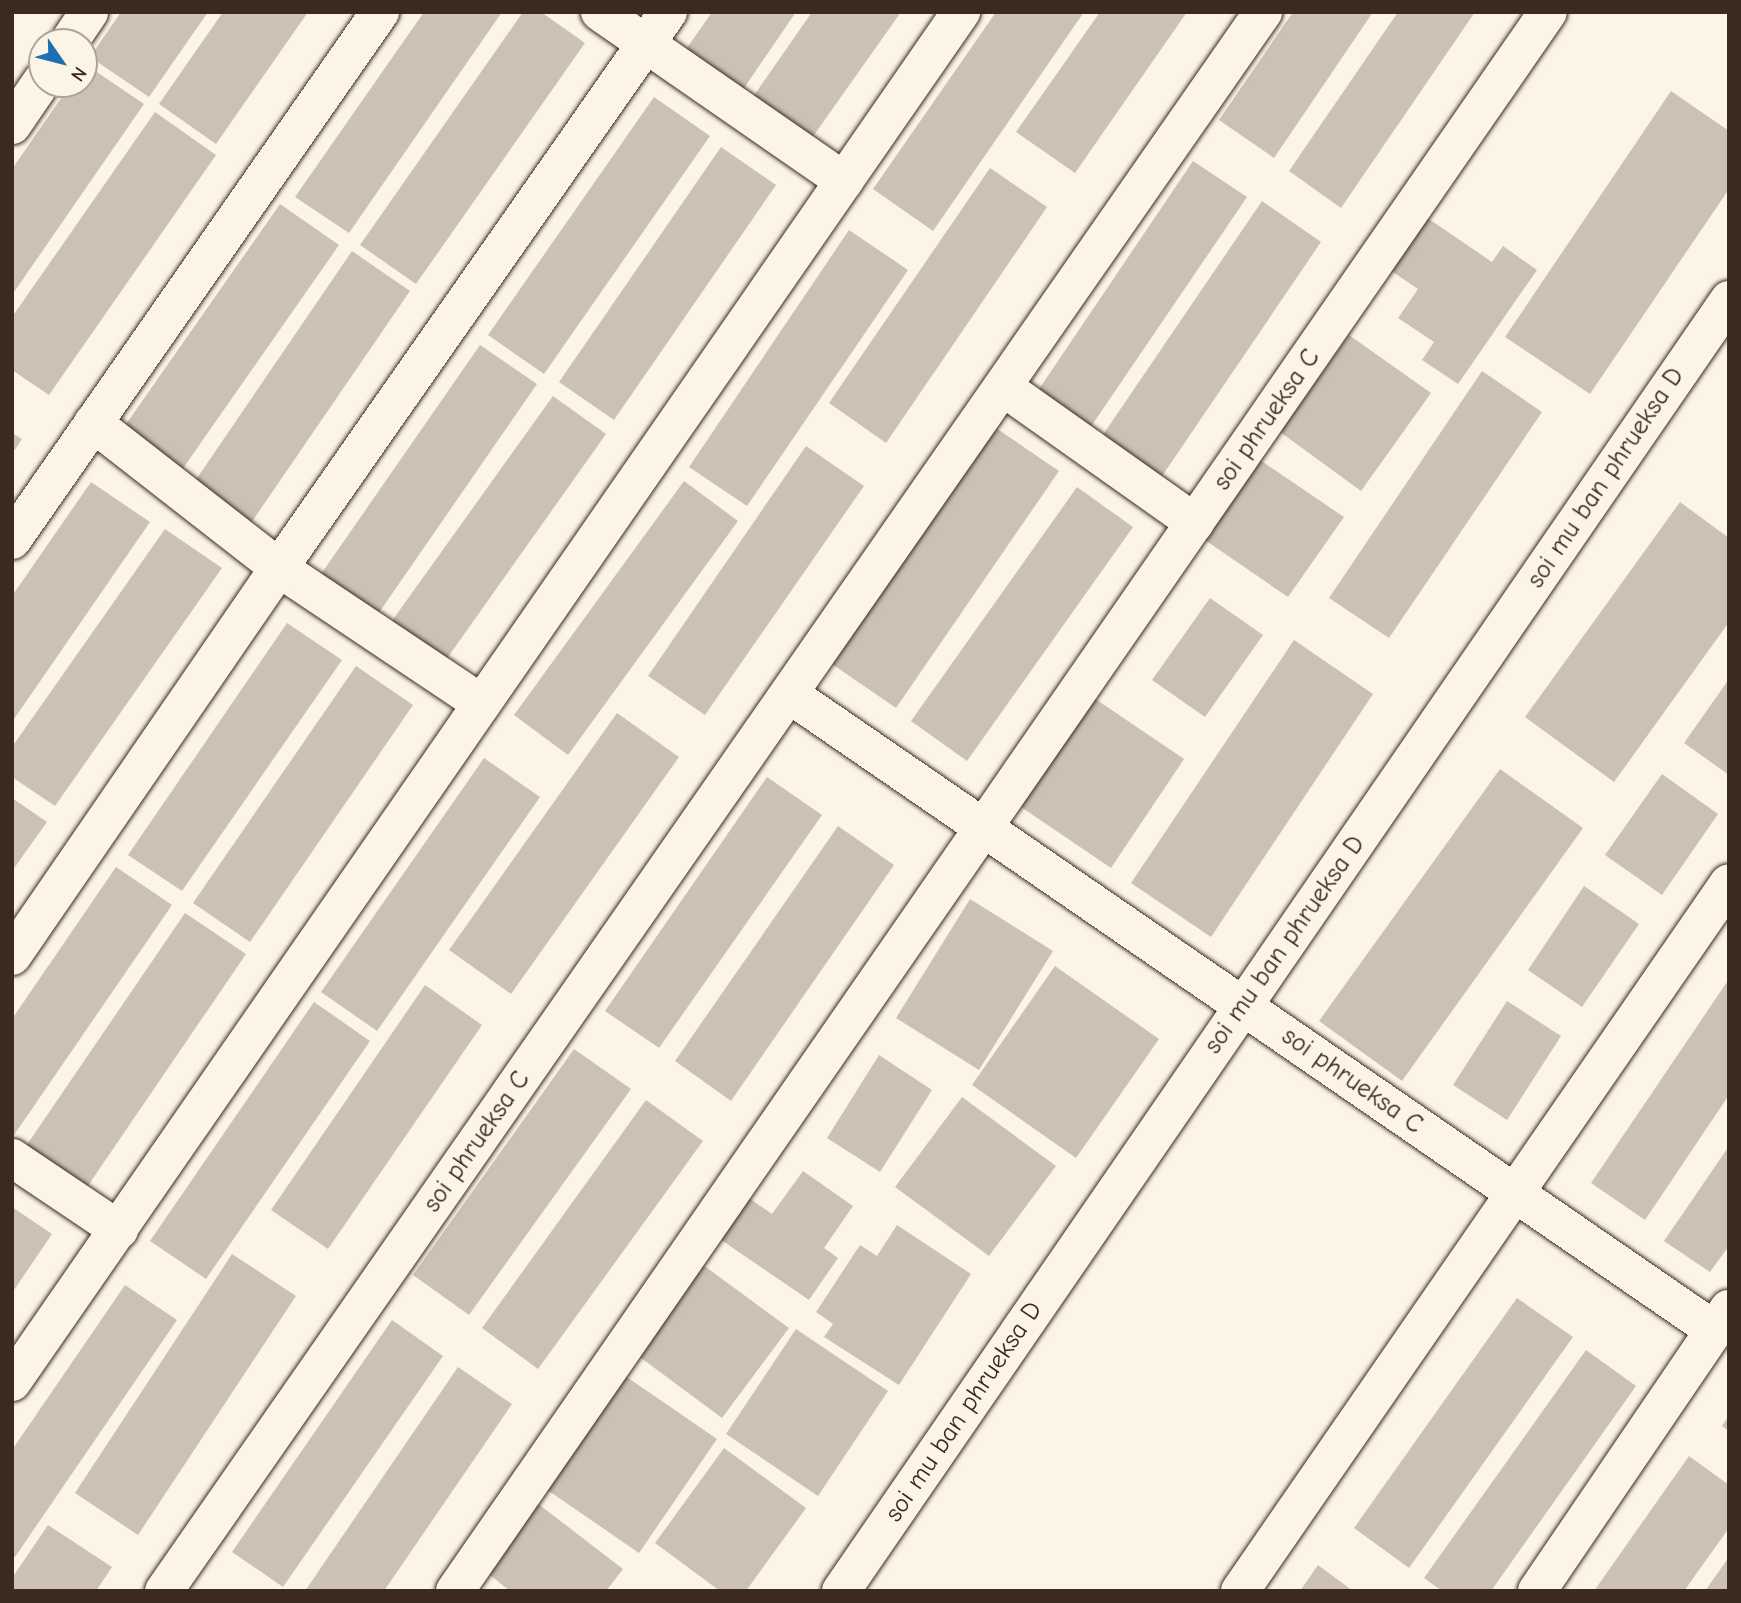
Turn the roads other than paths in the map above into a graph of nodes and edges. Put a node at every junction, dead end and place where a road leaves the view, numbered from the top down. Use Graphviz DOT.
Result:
graph roads {
  1 [pos="380,12"];
  2 [pos="600,12"];
  3 [pos="668,12"];
  4 [pos="961,12"];
  5 [pos="1263,12"];
  6 [pos="1548,12"];
  7 [pos="645,45"];
  8 [pos="30,98"];
  9 [pos="12,125"];
  10 [pos="844,181"];
  11 [pos="1729,300"];
  12 [pos="1003,387"];
  13 [pos="93,423"];
  14 [pos="1195,523"];
  15 [pos="12,540"];
  16 [pos="279,568"];
  17 [pos="789,694"];
  18 [pos="481,703"];
  19 [pos="983,826"];
  20 [pos="1729,883"];
  21 [pos="12,956"];
  22 [pos="1244,1006"];
  23 [pos="12,1158"];
  24 [pos="1513,1192"];
  25 [pos="119,1230"];
  26 [pos="1722,1320"];
  27 [pos="12,1382"];
  28 [pos="164,1591"];
  29 [pos="455,1591"];
  30 [pos="842,1591"];
  31 [pos="1240,1591"];
  32 [pos="1537,1591"];
  1 -- 13 [label="street"];
  2 -- 7 [label="street"];
  3 -- 7 [label="street"];
  4 -- 10 [label="street"];
  5 -- 12 [label="street, soi phrueksa C"];
  6 -- 14 [label="street, soi phrueksa C"];
  7 -- 10 [label="street"];
  7 -- 16 [label="street"];
  8 -- 9 [label="street"];
  10 -- 18 [label="street"];
  11 -- 22 [label="street, soi mu ban phrueksa D"];
  12 -- 14 [label="street"];
  12 -- 17 [label="street, soi phrueksa C"];
  13 -- 15 [label="street"];
  13 -- 16 [label="street"];
  14 -- 19 [label="street, soi phrueksa C"];
  16 -- 18 [label="street"];
  16 -- 21 [label="street"];
  17 -- 19 [label="street, soi phrueksa C"];
  17 -- 28 [label="street, soi phrueksa C"];
  18 -- 25 [label="street"];
  19 -- 22 [label="street, soi phrueksa C"];
  19 -- 29 [label="street, soi phrueksa C"];
  20 -- 24 [label="street"];
  22 -- 24 [label="street, soi phrueksa C"];
  22 -- 30 [label="street, soi mu ban phrueksa D"];
  23 -- 25 [label="street"];
  24 -- 26 [label="street, soi phrueksa C"];
  24 -- 31 [label="street"];
  25 -- 27 [label="street"];
  26 -- 32 [label="street, soi phrueksa C"];
}
